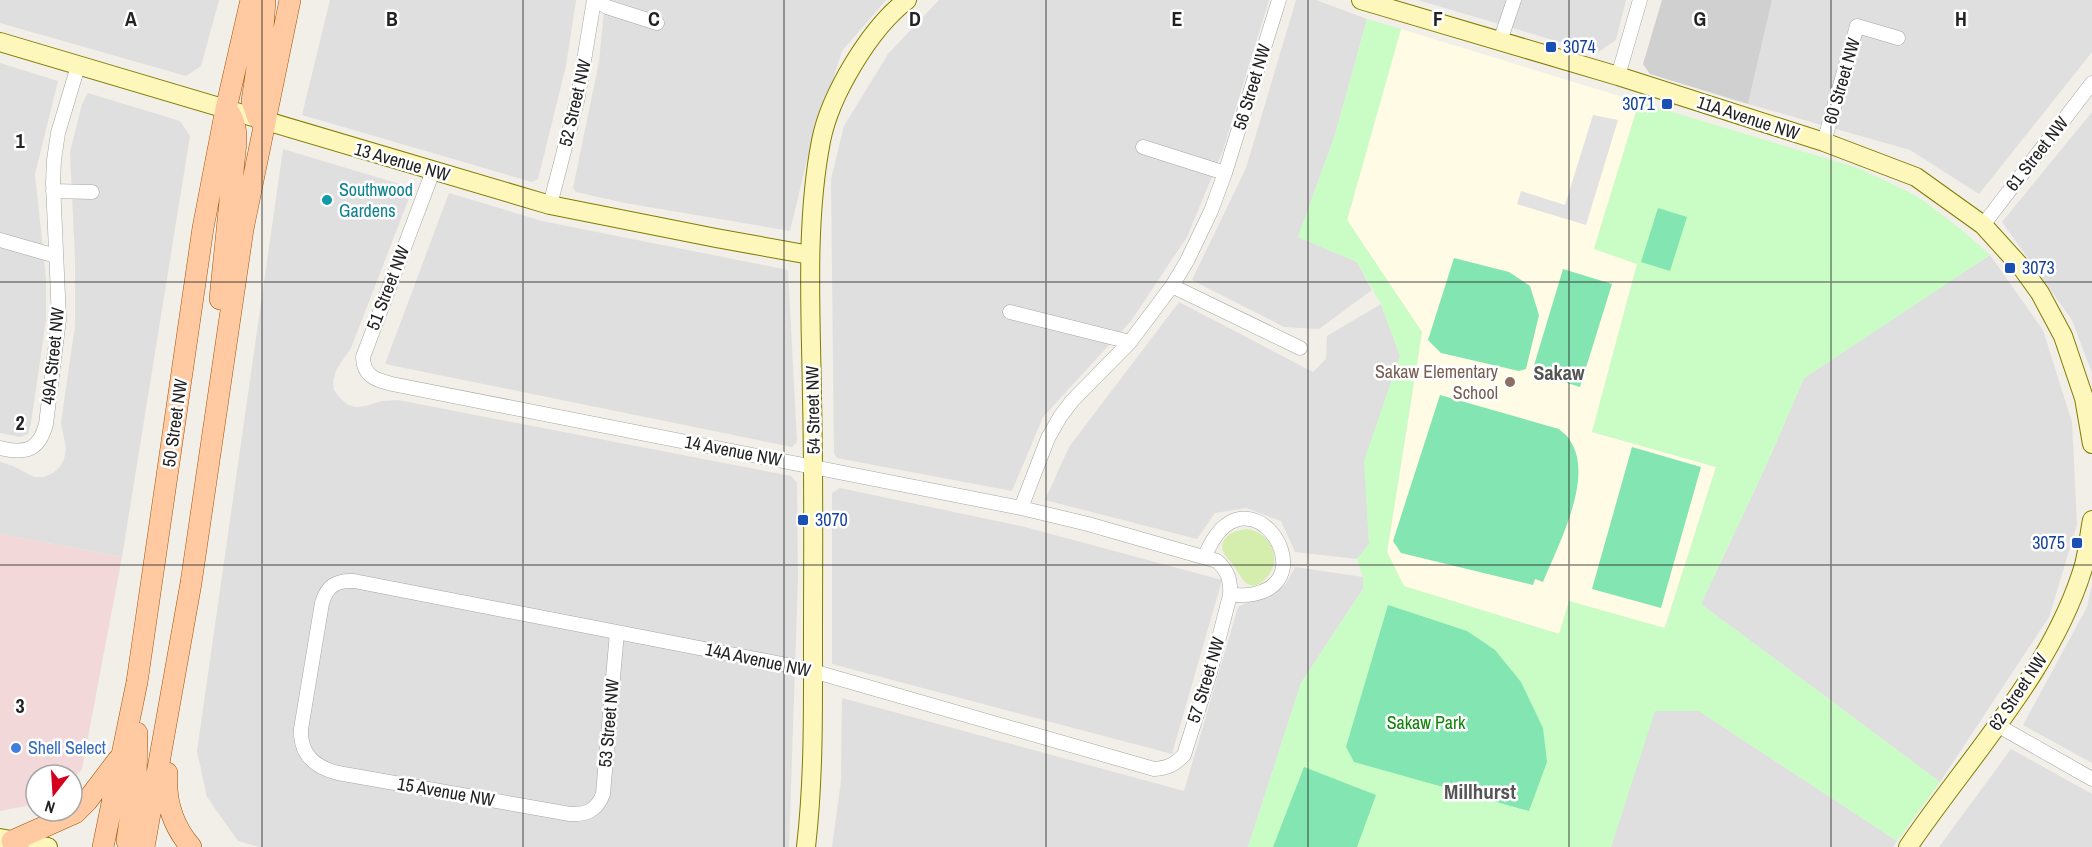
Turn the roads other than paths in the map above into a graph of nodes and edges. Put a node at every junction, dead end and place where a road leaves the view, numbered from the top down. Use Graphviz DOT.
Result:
graph roads {
  1 [pos="251,0"];
  2 [pos="265,0"];
  3 [pos="290,0"];
  4 [pos="595,0"];
  5 [pos="907,0"];
  6 [pos="1279,0"];
  7 [pos="1361,0"];
  8 [pos="1514,0"];
  9 [pos="1640,0"];
  10 [pos="657,22"];
  11 [pos="1898,38"];
  12 [pos="1500,41"];
  13 [pos="0,42"];
  14 [pos="78,66"];
  15 [pos="1617,76"];
  16 [pos="2092,83"];
  17 [pos="226,109"];
  18 [pos="264,121"];
  19 [pos="1824,142"];
  20 [pos="1143,147"];
  21 [pos="433,171"];
  22 [pos="1225,173"];
  23 [pos="53,191"];
  24 [pos="92,192"];
  25 [pos="550,205"];
  26 [pos="1983,225"];
  27 [pos="0,240"];
  28 [pos="810,255"];
  29 [pos="56,256"];
  30 [pos="1172,286"];
  31 [pos="1010,312"];
  32 [pos="1130,342"];
  33 [pos="1300,348"];
  34 [pos="225,353"];
  35 [pos="366,372"];
  36 [pos="2092,444"];
  37 [pos="0,448"];
  38 [pos="814,467"];
  39 [pos="1021,508"];
  40 [pos="2092,520"];
  41 [pos="1211,559"];
  42 [pos="1230,595"];
  43 [pos="617,632"];
  44 [pos="813,671"];
  45 [pos="137,682"];
  46 [pos="171,695"];
  47 [pos="1997,725"];
  48 [pos="123,755"];
  49 [pos="306,755"];
  50 [pos="1176,763"];
  51 [pos="2092,778"];
  52 [pos="592,811"];
  53 [pos="10,842"];
  54 [pos="48,847"];
  55 [pos="103,847"];
  56 [pos="129,847"];
  57 [pos="144,847"];
  58 [pos="191,847"];
  59 [pos="806,847"];
  60 [pos="1908,847"];
  1 -- 17 [label="main road, 50 Street NW"];
  2 -- 18 [label="main road"];
  3 -- 18 [label="main road"];
  4 -- 10 [label="street, 52 Street NW"];
  4 -- 25 [label="street, 52 Street NW"];
  5 -- 28 [label="street, 54 Street NW"];
  6 -- 22 [label="street, 56 Street NW"];
  7 -- 12 [label="street, 11A Avenue NW"];
  8 -- 12 [label="street"];
  9 -- 15 [label="street"];
  11 -- 19 [label="street, 60 Street NW"];
  12 -- 15 [label="street, 11A Avenue NW"];
  13 -- 14 [label="street, 13 Avenue NW"];
  14 -- 17 [label="street, 13 Avenue NW"];
  14 -- 23 [label="street, 49A Street NW"];
  15 -- 19 [label="street, 11A Avenue NW"];
  16 -- 26 [label="street, 61 Street NW"];
  17 -- 18 [label="street, 13 Avenue NW"];
  17 -- 34 [label="main road"];
  17 -- 45 [label="main road, 50 Street NW"];
  18 -- 21 [label="street, 13 Avenue NW"];
  18 -- 34 [label="main road"];
  19 -- 26 [label="street, 11A Avenue NW"];
  20 -- 22 [label="street"];
  21 -- 25 [label="street, 13 Avenue NW"];
  21 -- 35 [label="street, 51 Street NW"];
  22 -- 30 [label="street, 56 Street NW"];
  23 -- 24 [label="street"];
  23 -- 29 [label="street, 49A Street NW"];
  25 -- 28 [label="street, 13 Avenue NW"];
  26 -- 36 [label="street"];
  27 -- 29 [label="street"];
  28 -- 38 [label="street, 54 Street NW"];
  29 -- 37 [label="street, 49A Street NW"];
  30 -- 32 [label="street, 56 Street NW"];
  30 -- 33 [label="street"];
  31 -- 32 [label="street"];
  32 -- 39 [label="street, 56 Street NW"];
  34 -- 46 [label="main road"];
  35 -- 38 [label="street, 14 Avenue NW"];
  38 -- 39 [label="street, 14 Avenue NW"];
  38 -- 44 [label="street, 54 Street NW"];
  39 -- 41 [label="street, 14 Avenue NW"];
  40 -- 47 [label="street, 62 Street NW"];
  41 -- 42 [label="street, 57 Street NW"];
  41 -- 42 [label="street"];
  42 -- 50 [label="street, 57 Street NW"];
  43 -- 44 [label="street, 14A Avenue NW"];
  43 -- 49 [label="street, 14A Avenue NW"];
  43 -- 52 [label="street, 53 Street NW"];
  44 -- 50 [label="street, 14A Avenue NW"];
  44 -- 59 [label="street, 54 Street NW"];
  45 -- 48 [label="main road, 50 Street NW"];
  45 -- 56 [label="main road"];
  46 -- 57 [label="main road"];
  46 -- 58 [label="main road"];
  47 -- 51 [label="street"];
  47 -- 60 [label="street, 62 Street NW"];
  48 -- 53 [label="main road"];
  48 -- 55 [label="main road, 50 Street NW"];
  49 -- 52 [label="street, 15 Avenue NW"];
  53 -- 54 [label="street"];
}
